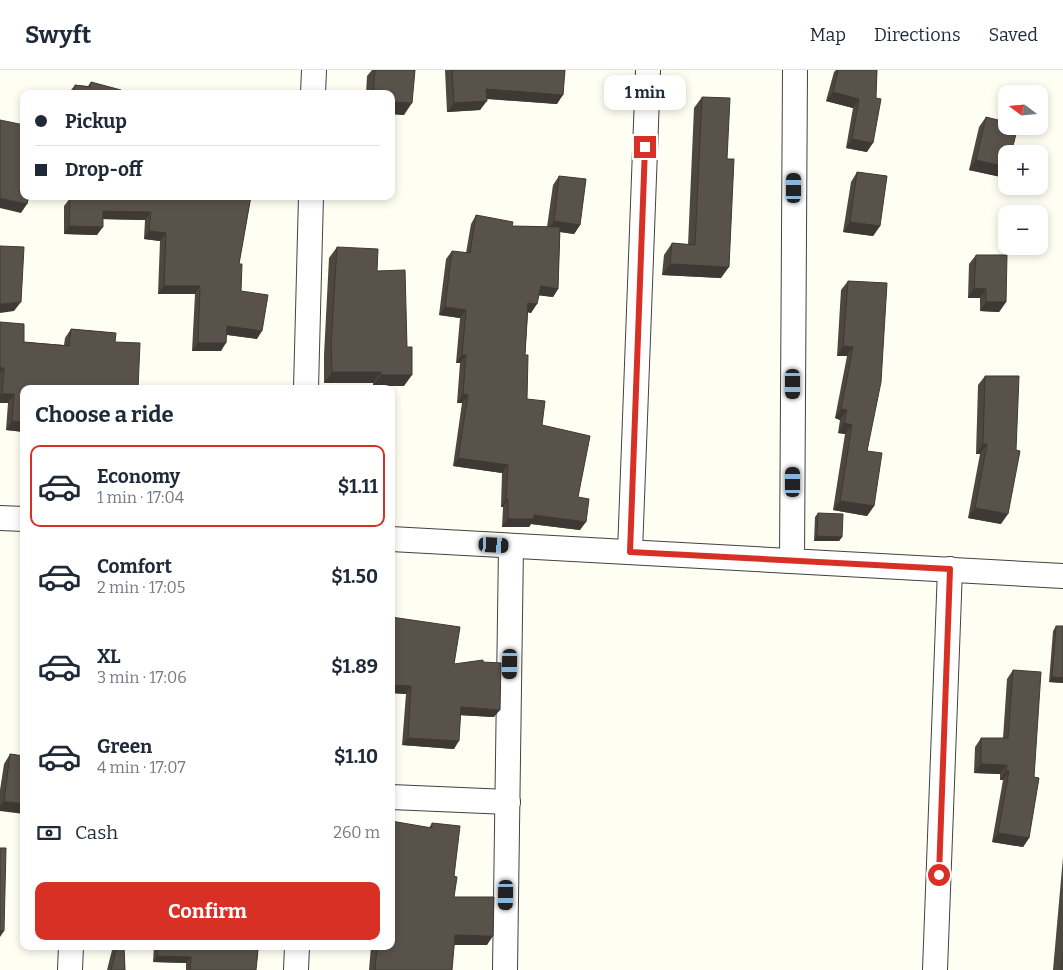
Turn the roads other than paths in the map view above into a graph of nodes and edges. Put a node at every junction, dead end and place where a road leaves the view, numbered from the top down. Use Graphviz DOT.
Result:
graph roads {
  1 [pos="314,70"];
  2 [pos="648,70"];
  3 [pos="795,70"];
  4 [pos="313,90"];
  5 [pos="311,200"];
  6 [pos="306,385"];
  7 [pos="0,518"];
  8 [pos="20,519"];
  9 [pos="395,539"];
  10 [pos="511,546"];
  11 [pos="630,552"];
  12 [pos="792,561"];
  13 [pos="950,569"];
  14 [pos="1063,576"];
  15 [pos="395,797"];
  16 [pos="508,802"];
  17 [pos="71,950"];
  18 [pos="297,950"];
  19 [pos="70,970"];
  20 [pos="296,970"];
  21 [pos="505,970"];
  22 [pos="935,970"];
  1 -- 4 [label="street"];
  2 -- 11 [label="street"];
  3 -- 12 [label="street"];
  5 -- 6 [label="street"];
  7 -- 8 [label="street"];
  9 -- 10 [label="street"];
  10 -- 11 [label="street"];
  10 -- 16 [label="street"];
  11 -- 12 [label="street"];
  12 -- 13 [label="street"];
  13 -- 14 [label="street"];
  13 -- 22 [label="street"];
  15 -- 16 [label="street"];
  16 -- 21 [label="street"];
  17 -- 19 [label="street"];
  18 -- 20 [label="street"];
}
